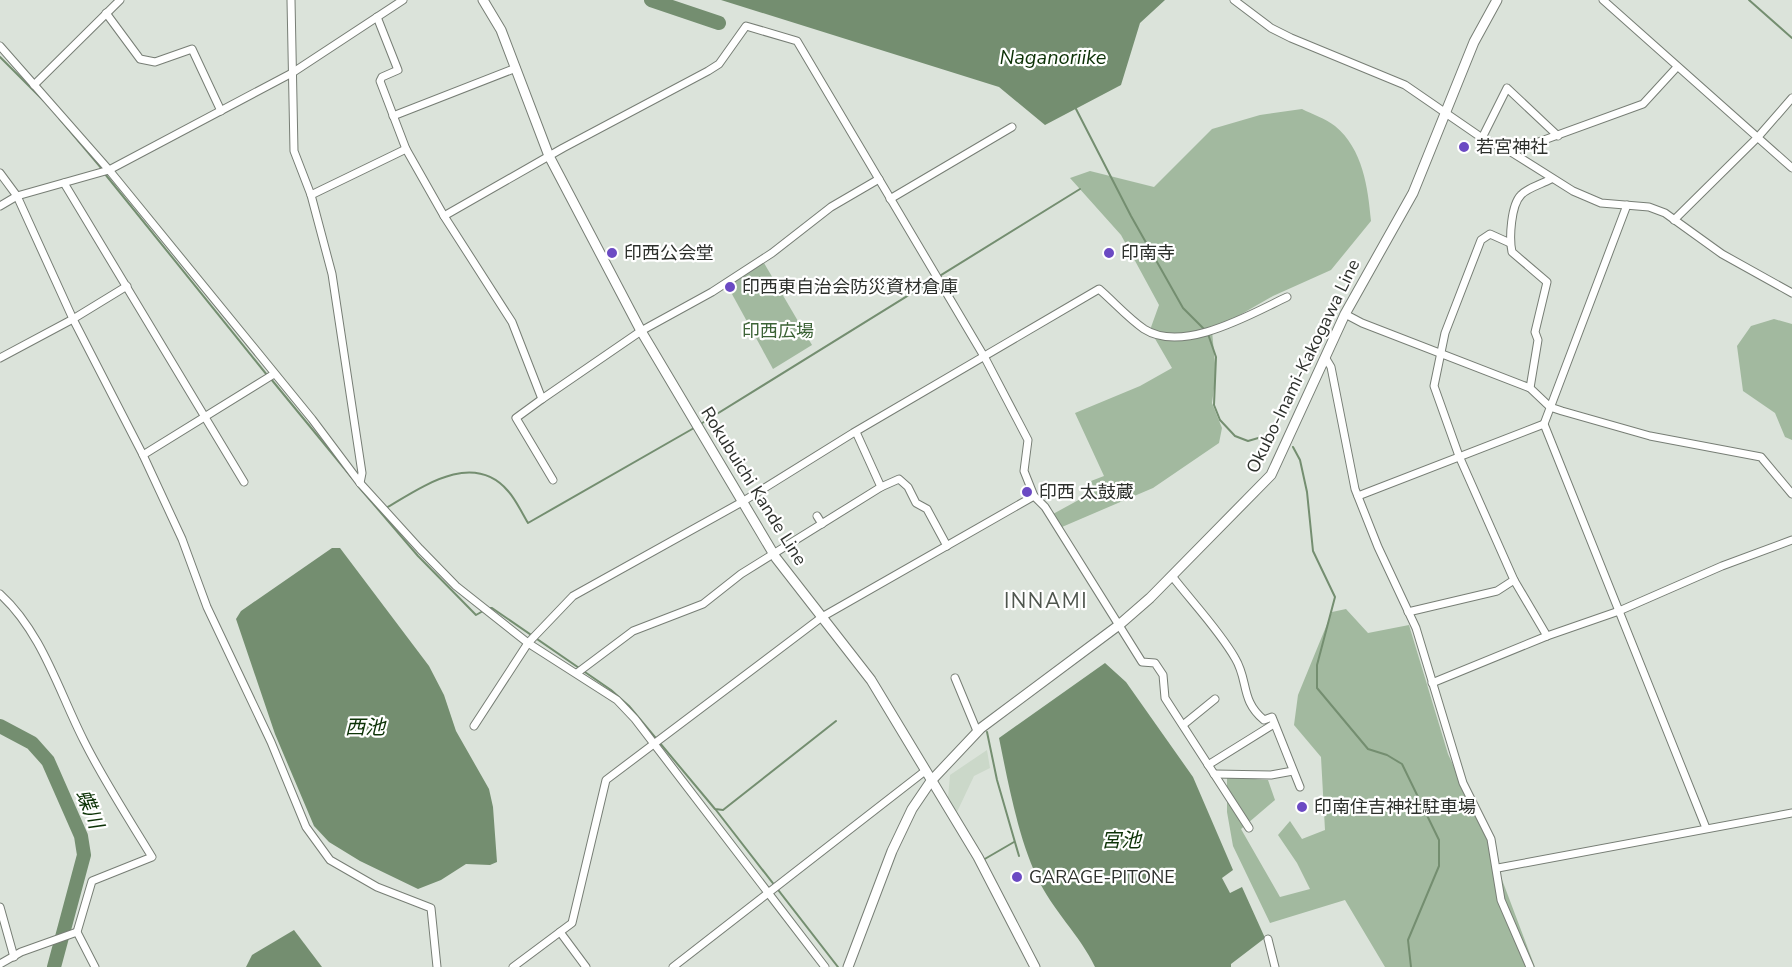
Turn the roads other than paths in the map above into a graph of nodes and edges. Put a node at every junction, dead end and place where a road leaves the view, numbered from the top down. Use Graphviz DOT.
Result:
graph roads {
  1 [pos="120,0"];
  2 [pos="291,0"];
  3 [pos="403,0"];
  4 [pos="483,0"];
  5 [pos="1233,0"];
  6 [pos="1497,0"];
  7 [pos="1603,0"];
  8 [pos="106,14"];
  9 [pos="377,17"];
  10 [pos="0,46"];
  11 [pos="1677,67"];
  12 [pos="516,68"];
  13 [pos="292,72"];
  14 [pos="34,85"];
  15 [pos="1792,98"];
  16 [pos="221,111"];
  17 [pos="1447,113"];
  18 [pos="393,116"];
  19 [pos="1012,127"];
  20 [pos="1558,136"];
  21 [pos="1758,137"];
  22 [pos="1482,138"];
  23 [pos="406,149"];
  24 [pos="1511,152"];
  25 [pos="549,156"];
  26 [pos="1792,168"];
  27 [pos="109,170"];
  28 [pos="0,173"];
  29 [pos="879,179"];
  30 [pos="1551,179"];
  31 [pos="64,183"];
  32 [pos="311,195"];
  33 [pos="17,196"];
  34 [pos="890,199"];
  35 [pos="1627,205"];
  36 [pos="0,206"];
  37 [pos="444,216"];
  38 [pos="1674,220"];
  39 [pos="1510,243"];
  40 [pos="127,286"];
  41 [pos="1792,293"];
  42 [pos="1287,297"];
  43 [pos="1345,314"];
  44 [pos="73,319"];
  45 [pos="641,331"];
  46 [pos="1440,353"];
  47 [pos="1325,357"];
  48 [pos="0,358"];
  49 [pos="985,358"];
  50 [pos="274,374"];
  51 [pos="1530,388"];
  52 [pos="542,399"];
  53 [pos="1550,407"];
  54 [pos="206,417"];
  55 [pos="1544,424"];
  56 [pos="856,432"];
  57 [pos="143,455"];
  58 [pos="1459,456"];
  59 [pos="553,480"];
  60 [pos="244,482"];
  61 [pos="360,483"];
  62 [pos="881,486"];
  63 [pos="1792,494"];
  64 [pos="1034,496"];
  65 [pos="1358,496"];
  66 [pos="742,502"];
  67 [pos="817,516"];
  68 [pos="822,524"];
  69 [pos="1792,540"];
  70 [pos="947,546"];
  71 [pos="774,555"];
  72 [pos="1172,576"];
  73 [pos="1514,580"];
  74 [pos="0,594"];
  75 [pos="1619,611"];
  76 [pos="1408,612"];
  77 [pos="822,617"];
  78 [pos="1119,625"];
  79 [pos="1547,636"];
  80 [pos="528,643"];
  81 [pos="577,673"];
  82 [pos="955,678"];
  83 [pos="1432,683"];
  84 [pos="1215,699"];
  85 [pos="1274,724"];
  86 [pos="1183,725"];
  87 [pos="474,726"];
  88 [pos="977,731"];
  89 [pos="655,743"];
  90 [pos="1208,765"];
  91 [pos="925,771"];
  92 [pos="1293,771"];
  93 [pos="1214,774"];
  94 [pos="931,781"];
  95 [pos="1300,787"];
  96 [pos="1792,813"];
  97 [pos="1249,828"];
  98 [pos="1706,828"];
  99 [pos="1498,868"];
  100 [pos="768,893"];
  101 [pos="0,908"];
  102 [pos="77,932"];
  103 [pos="560,932"];
  104 [pos="1268,939"];
  105 [pos="14,957"];
  106 [pos="0,964"];
  107 [pos="95,967"];
  108 [pos="436,967"];
  109 [pos="513,967"];
  110 [pos="586,967"];
  111 [pos="673,967"];
  112 [pos="825,967"];
  113 [pos="848,967"];
  114 [pos="1035,967"];
  115 [pos="1275,967"];
  116 [pos="1530,967"];
  1 -- 8 [label="street"];
  2 -- 13 [label="street"];
  3 -- 9 [label="street"];
  4 -- 12 [label="main road, Rokubuichi Kande Line"];
  5 -- 17 [label="street"];
  6 -- 17 [label="main road, Okubo-Inami-Kakogawa Line"];
  7 -- 11 [label="street"];
  8 -- 14 [label="street"];
  8 -- 16 [label="street"];
  9 -- 13 [label="street"];
  9 -- 18 [label="street"];
  10 -- 14 [label="street"];
  11 -- 20 [label="street"];
  11 -- 21 [label="street"];
  12 -- 18 [label="street"];
  12 -- 25 [label="main road, Rokubuichi Kande Line"];
  13 -- 16 [label="street"];
  13 -- 32 [label="street"];
  14 -- 27 [label="street"];
  15 -- 21 [label="street"];
  16 -- 27 [label="street"];
  17 -- 22 [label="street"];
  17 -- 43 [label="main road, Okubo-Inami-Kakogawa Line"];
  18 -- 23 [label="street"];
  19 -- 34 [label="street"];
  20 -- 22 [label="street"];
  20 -- 24 [label="street"];
  21 -- 26 [label="street"];
  21 -- 38 [label="street"];
  22 -- 24 [label="street"];
  23 -- 32 [label="street"];
  23 -- 37 [label="street"];
  24 -- 30 [label="street"];
  25 -- 29 [label="street"];
  25 -- 37 [label="street"];
  25 -- 45 [label="main road, Rokubuichi Kande Line"];
  27 -- 31 [label="street"];
  27 -- 50 [label="street"];
  28 -- 33 [label="street"];
  29 -- 34 [label="street"];
  29 -- 45 [label="street"];
  30 -- 35 [label="street"];
  30 -- 39 [label="street"];
  31 -- 33 [label="street"];
  31 -- 40 [label="street"];
  32 -- 61 [label="street"];
  33 -- 36 [label="street"];
  33 -- 44 [label="street"];
  34 -- 49 [label="street"];
  35 -- 38 [label="street"];
  35 -- 53 [label="street"];
  37 -- 52 [label="street"];
  38 -- 41 [label="street"];
  39 -- 46 [label="street"];
  39 -- 51 [label="street"];
  40 -- 44 [label="street"];
  40 -- 54 [label="street"];
  42 -- 49 [label="street"];
  43 -- 46 [label="street"];
  43 -- 47 [label="main road, Okubo-Inami-Kakogawa Line"];
  44 -- 48 [label="street"];
  44 -- 57 [label="street"];
  45 -- 52 [label="street"];
  45 -- 66 [label="main road, Rokubuichi Kande Line"];
  46 -- 51 [label="street"];
  46 -- 58 [label="street"];
  47 -- 65 [label="street"];
  47 -- 72 [label="main road, Okubo-Inami-Kakogawa Line"];
  49 -- 56 [label="street"];
  49 -- 64 [label="street"];
  50 -- 54 [label="street"];
  50 -- 61 [label="street"];
  51 -- 53 [label="street"];
  52 -- 59 [label="street"];
  53 -- 55 [label="street"];
  53 -- 63 [label="street"];
  54 -- 57 [label="street"];
  54 -- 60 [label="street"];
  55 -- 58 [label="street"];
  55 -- 75 [label="street"];
  56 -- 62 [label="street"];
  56 -- 66 [label="street"];
  57 -- 108 [label="street"];
  58 -- 65 [label="street"];
  58 -- 73 [label="street"];
  61 -- 80 [label="street"];
  62 -- 68 [label="street"];
  62 -- 70 [label="street"];
  64 -- 70 [label="street"];
  64 -- 78 [label="street"];
  65 -- 76 [label="street"];
  66 -- 71 [label="main road, Rokubuichi Kande Line"];
  66 -- 80 [label="street"];
  67 -- 68 [label="street"];
  68 -- 71 [label="street"];
  69 -- 75 [label="street"];
  70 -- 77 [label="street"];
  71 -- 77 [label="main road, Rokubuichi Kande Line"];
  71 -- 81 [label="street"];
  72 -- 78 [label="main road, Okubo-Inami-Kakogawa Line"];
  72 -- 85 [label="street"];
  73 -- 76 [label="street"];
  73 -- 79 [label="street"];
  74 -- 102 [label="street"];
  75 -- 79 [label="street"];
  75 -- 98 [label="street"];
  76 -- 83 [label="street"];
  77 -- 89 [label="street"];
  77 -- 91 [label="main road, Rokubuichi Kande Line"];
  78 -- 86 [label="street"];
  78 -- 88 [label="main road, Okubo-Inami-Kakogawa Line"];
  79 -- 83 [label="street"];
  80 -- 81 [label="street"];
  80 -- 87 [label="street"];
  81 -- 89 [label="street"];
  82 -- 88 [label="street"];
  83 -- 99 [label="street"];
  84 -- 86 [label="street"];
  85 -- 90 [label="street"];
  85 -- 92 [label="street"];
  86 -- 90 [label="street"];
  88 -- 94 [label="main road, Okubo-Inami-Kakogawa Line"];
  89 -- 100 [label="street"];
  89 -- 103 [label="street"];
  90 -- 93 [label="street"];
  91 -- 94 [label="main road, Rokubuichi Kande Line"];
  91 -- 100 [label="street"];
  92 -- 93 [label="street"];
  92 -- 95 [label="street"];
  93 -- 97 [label="street"];
  94 -- 113 [label="main road, Okubo-Inami-Kakogawa Line"];
  94 -- 114 [label="main road, Rokubuichi Kande Line"];
  96 -- 98 [label="street"];
  98 -- 99 [label="street"];
  99 -- 116 [label="street"];
  100 -- 111 [label="street"];
  100 -- 112 [label="street"];
  101 -- 105 [label="street"];
  102 -- 105 [label="street"];
  102 -- 107 [label="street"];
  103 -- 109 [label="street"];
  103 -- 110 [label="street"];
  104 -- 115 [label="street"];
  105 -- 106 [label="street"];
}
